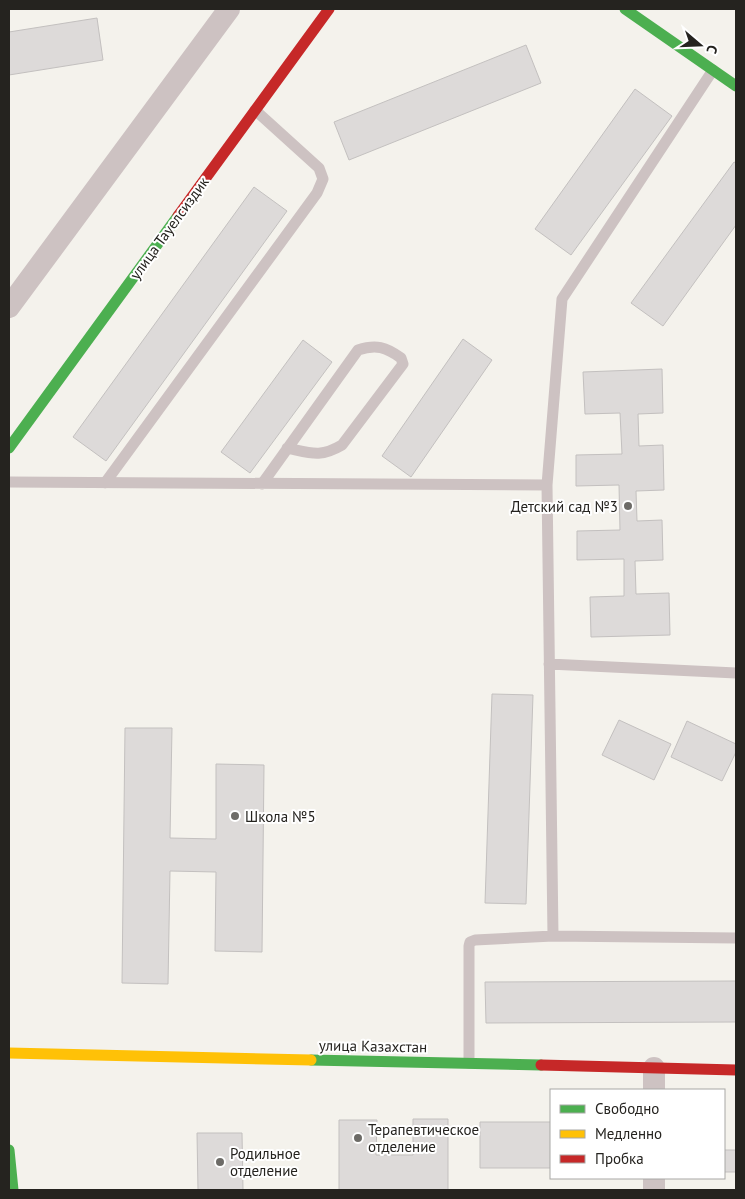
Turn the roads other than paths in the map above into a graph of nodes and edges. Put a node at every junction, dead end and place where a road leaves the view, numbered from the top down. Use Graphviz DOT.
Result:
graph roads {
  1 [pos="230,9"];
  2 [pos="329,9"];
  3 [pos="624,9"];
  4 [pos="713,70"];
  5 [pos="736,86"];
  6 [pos="255,110"];
  7 [pos="9,307"];
  8 [pos="9,448"];
  9 [pos="287,448"];
  10 [pos="9,482"];
  11 [pos="105,483"];
  12 [pos="262,484"];
  13 [pos="547,485"];
  14 [pos="550,664"];
  15 [pos="736,673"];
  16 [pos="553,936"];
  17 [pos="736,938"];
  18 [pos="9,1053"];
  19 [pos="469,1063"];
  20 [pos="654,1068"];
  21 [pos="736,1070"];
  22 [pos="654,1089"];
  23 [pos="9,1150"];
  24 [pos="13,1190"];
  1 -- 7 [label="street"];
  2 -- 6 [label="street, улица Тауелсиздик"];
  3 -- 4 [label="street"];
  4 -- 5 [label="street"];
  4 -- 13 [label="lane"];
  6 -- 8 [label="street, улица Тауелсиздик"];
  6 -- 11 [label="lane"];
  9 -- 9 [label="lane"];
  9 -- 12 [label="lane"];
  10 -- 11 [label="lane"];
  11 -- 12 [label="lane"];
  12 -- 13 [label="lane"];
  13 -- 14 [label="lane"];
  14 -- 15 [label="lane"];
  14 -- 16 [label="lane"];
  16 -- 17 [label="lane"];
  16 -- 19 [label="lane"];
  18 -- 19 [label="street, улица Казахстан"];
  19 -- 20 [label="street, улица Казахстан"];
  20 -- 21 [label="street, улица Казахстан"];
  20 -- 22 [label="street"];
  23 -- 24 [label="street"];
}
